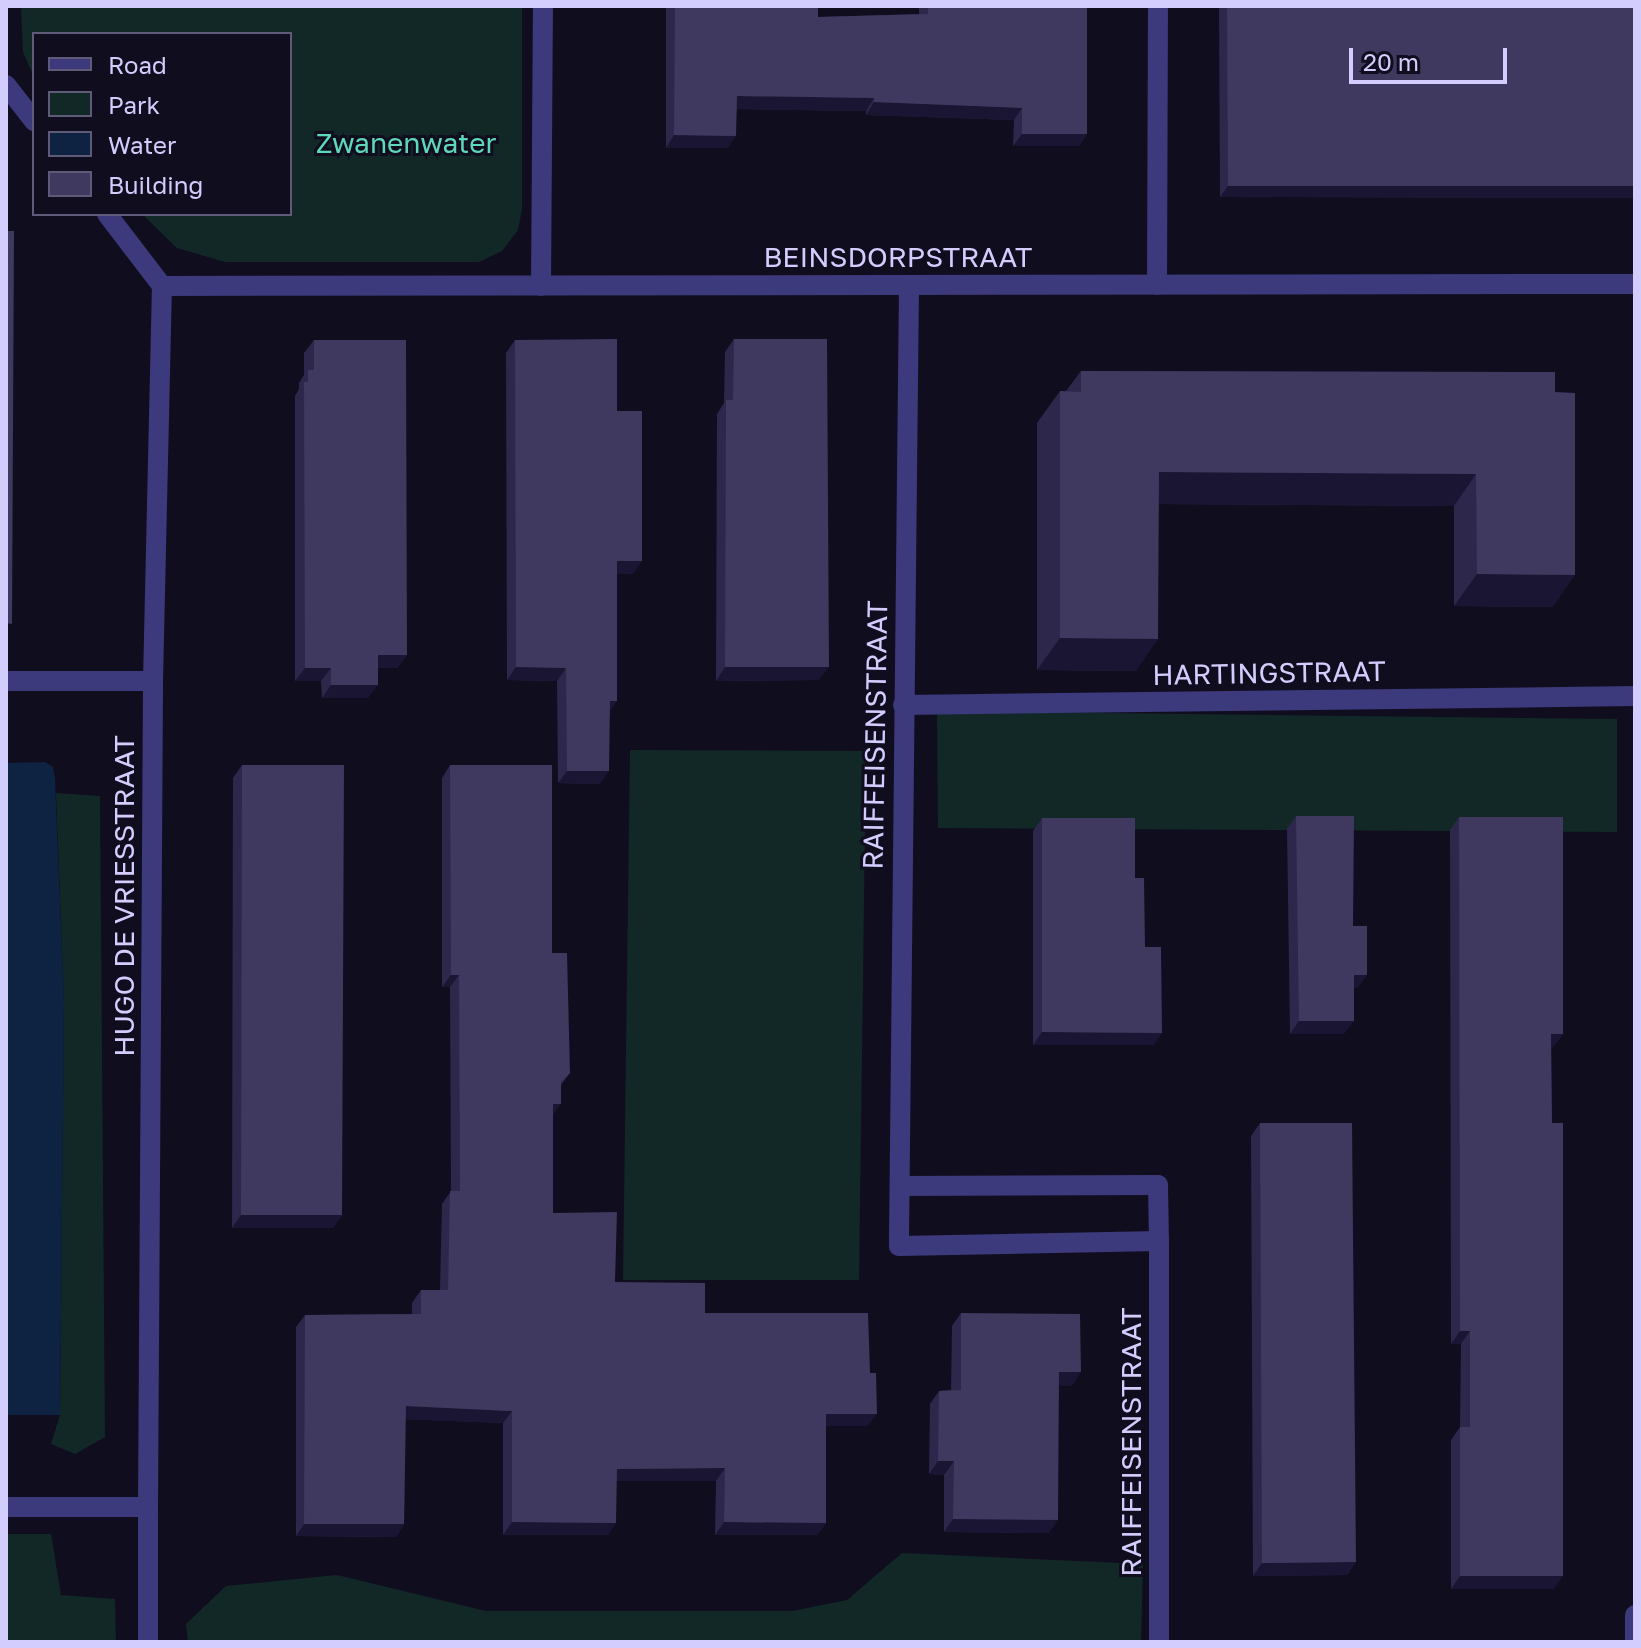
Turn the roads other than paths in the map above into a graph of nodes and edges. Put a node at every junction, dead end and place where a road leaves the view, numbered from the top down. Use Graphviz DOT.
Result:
graph roads {
  1 [pos="543,6"];
  2 [pos="1158,6"];
  3 [pos="6,85"];
  4 [pos="32,118"];
  5 [pos="109,216"];
  6 [pos="1635,284"];
  7 [pos="909,285"];
  8 [pos="1157,285"];
  9 [pos="162,286"];
  10 [pos="541,286"];
  11 [pos="6,681"];
  12 [pos="153,681"];
  13 [pos="1635,696"];
  14 [pos="903,705"];
  15 [pos="900,1186"];
  16 [pos="1159,1241"];
  17 [pos="6,1507"];
  18 [pos="148,1507"];
  19 [pos="1635,1615"];
  20 [pos="148,1642"];
  21 [pos="1159,1642"];
  22 [pos="1635,1642"];
  1 -- 10 [label="street"];
  2 -- 8 [label="street"];
  3 -- 4 [label="street"];
  5 -- 9 [label="street"];
  6 -- 8 [label="street, BEINSDORPSTRAAT"];
  7 -- 8 [label="street, BEINSDORPSTRAAT"];
  7 -- 10 [label="street, BEINSDORPSTRAAT"];
  7 -- 14 [label="street, RAIFFEISENSTRAAT"];
  9 -- 10 [label="street, BEINSDORPSTRAAT"];
  9 -- 12 [label="street, HUGO DE VRIESSTRAAT"];
  11 -- 12 [label="street"];
  12 -- 18 [label="street, HUGO DE VRIESSTRAAT"];
  13 -- 14 [label="street, HARTINGSTRAAT"];
  14 -- 15 [label="street, RAIFFEISENSTRAAT"];
  15 -- 16 [label="street, RAIFFEISENSTRAAT"];
  15 -- 16 [label="street, RAIFFEISENSTRAAT"];
  16 -- 21 [label="street, RAIFFEISENSTRAAT"];
  17 -- 18 [label="street"];
  18 -- 20 [label="street, HUGO DE VRIESSTRAAT"];
  19 -- 22 [label="street"];
}
